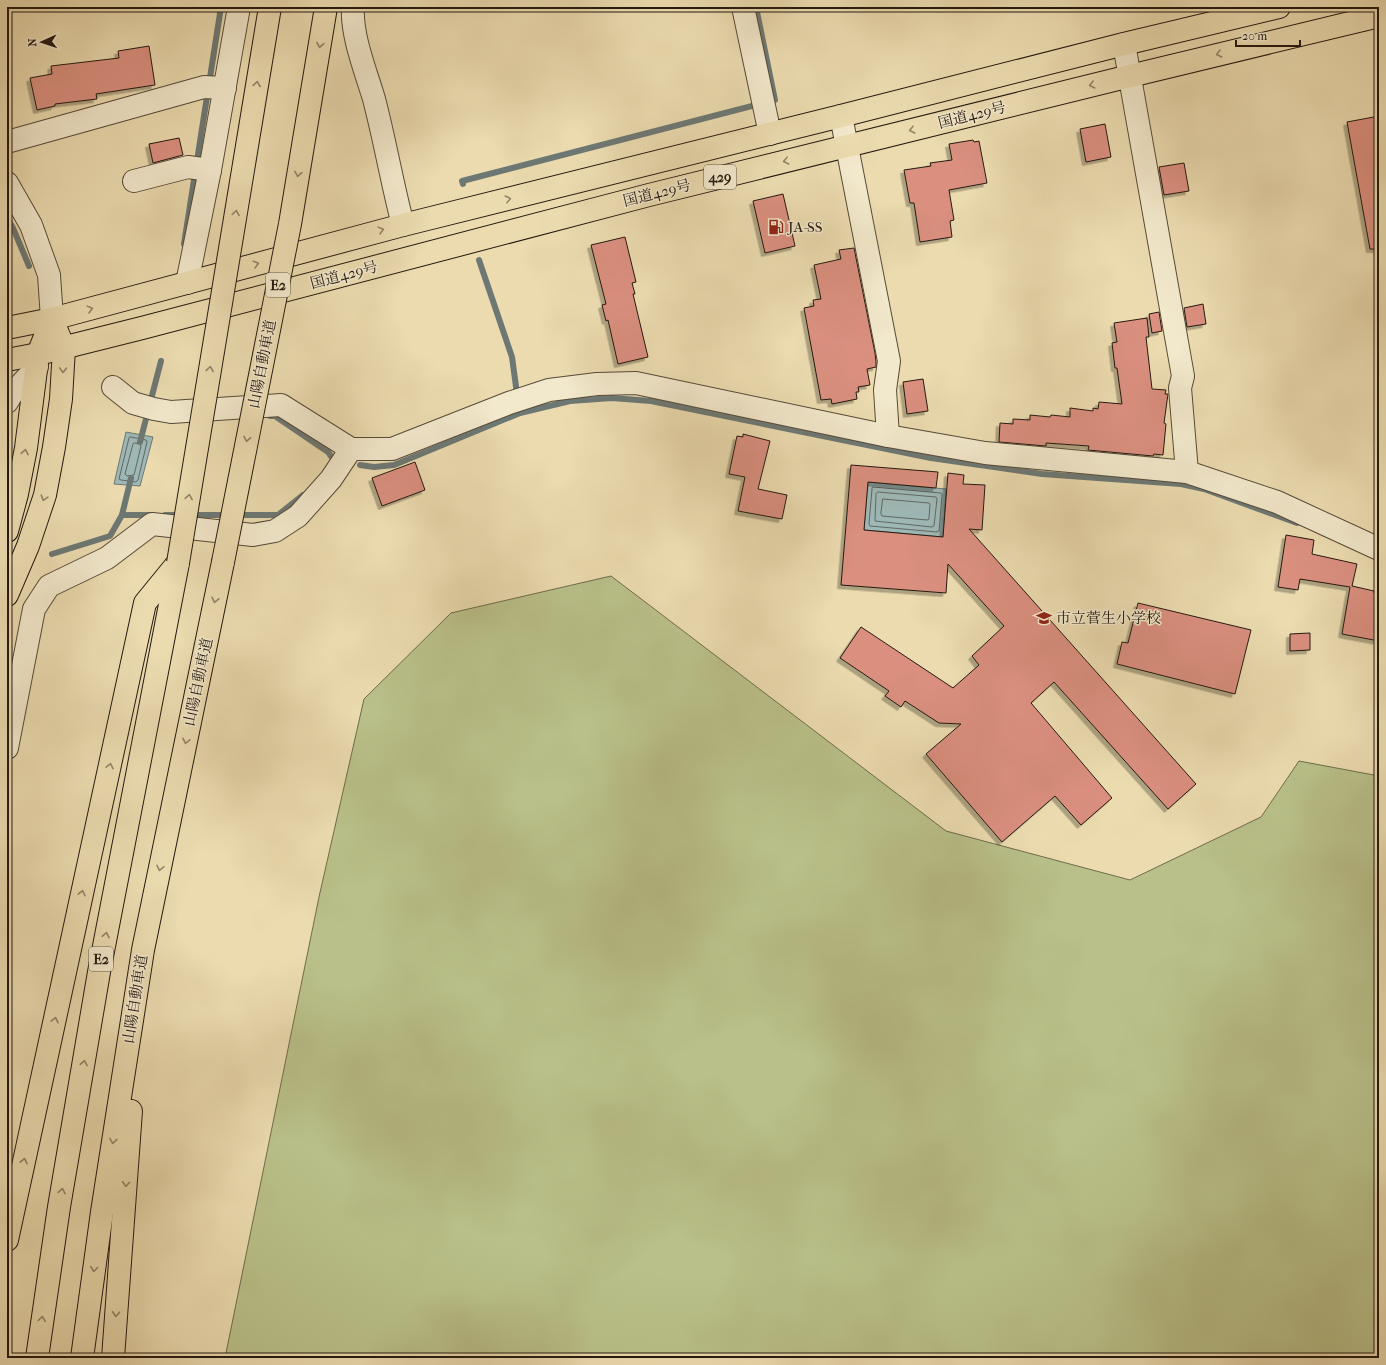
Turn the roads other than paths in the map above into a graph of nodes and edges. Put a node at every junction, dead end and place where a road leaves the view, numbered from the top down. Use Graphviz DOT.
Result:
graph roads {
  1 [pos="239,7"];
  2 [pos="270,7"];
  3 [pos="326,7"];
  4 [pos="353,7"];
  5 [pos="743,7"];
  6 [pos="1279,7"];
  7 [pos="1379,16"];
  8 [pos="1124,44"];
  9 [pos="1130,76"];
  10 [pos="214,87"];
  11 [pos="841,116"];
  12 [pos="770,134"];
  13 [pos="7,142"];
  14 [pos="848,146"];
  15 [pos="200,168"];
  16 [pos="134,181"];
  17 [pos="7,183"];
  18 [pos="403,225"];
  19 [pos="187,283"];
  20 [pos="52,319"];
  21 [pos="7,328"];
  22 [pos="64,348"];
  23 [pos="7,360"];
  24 [pos="38,360"];
  25 [pos="113,387"];
  26 [pos="7,402"];
  27 [pos="888,436"];
  28 [pos="351,449"];
  29 [pos="1187,472"];
  30 [pos="7,531"];
  31 [pos="1379,549"];
  32 [pos="178,563"];
  33 [pos="7,595"];
  34 [pos="7,748"];
  35 [pos="143,950"];
  36 [pos="7,1240"];
  37 [pos="37,1358"];
  38 [pos="82,1358"];
  39 [pos="113,1358"];
  1 -- 10 [label="street"];
  32 -- 2 [label="highway, E2, one-way, bridge"];
  3 -- 35 [label="highway, 山陽自動車道 / E2, one-way, bridge"];
  4 -- 18 [label="street"];
  5 -- 12 [label="street"];
  6 -- 8 [label="highway, 国道429号 / 429"];
  7 -- 9 [label="highway, 国道429号 / 429, one-way"];
  8 -- 9 [label="street"];
  8 -- 11 [label="highway, 国道429号 / 429"];
  9 -- 14 [label="highway, 国道429号 / 429, one-way"];
  9 -- 29 [label="street"];
  10 -- 13 [label="street"];
  10 -- 15 [label="street"];
  11 -- 12 [label="highway, 国道429号 / 429"];
  11 -- 14 [label="street"];
  18 -- 12 [label="highway, 国道429号 / 429, one-way"];
  14 -- 22 [label="highway, 国道429号 / 429, one-way"];
  14 -- 27 [label="street"];
  15 -- 16 [label="street"];
  15 -- 19 [label="street"];
  17 -- 20 [label="street"];
  19 -- 18 [label="highway, 国道429号 / 429, one-way"];
  20 -- 19 [label="highway, 国道429号 / 429, one-way"];
  20 -- 21 [label="highway, 国道429号 / 429"];
  20 -- 22 [label="highway"];
  20 -- 24 [label="highway"];
  22 -- 24 [label="highway, 国道429号 / 429"];
  22 -- 33 [label="highway, one-way"];
  23 -- 24 [label="highway, 国道429号 / 429"];
  24 -- 26 [label="street"];
  30 -- 24 [label="highway, one-way"];
  25 -- 28 [label="street"];
  27 -- 28 [label="street"];
  27 -- 29 [label="street"];
  28 -- 34 [label="street"];
  29 -- 31 [label="street"];
  36 -- 32 [label="highway, one-way"];
  37 -- 32 [label="highway, E2, one-way"];
  35 -- 38 [label="highway, 山陽自動車道 / E2, one-way"];
  35 -- 39 [label="highway, one-way"];
}
